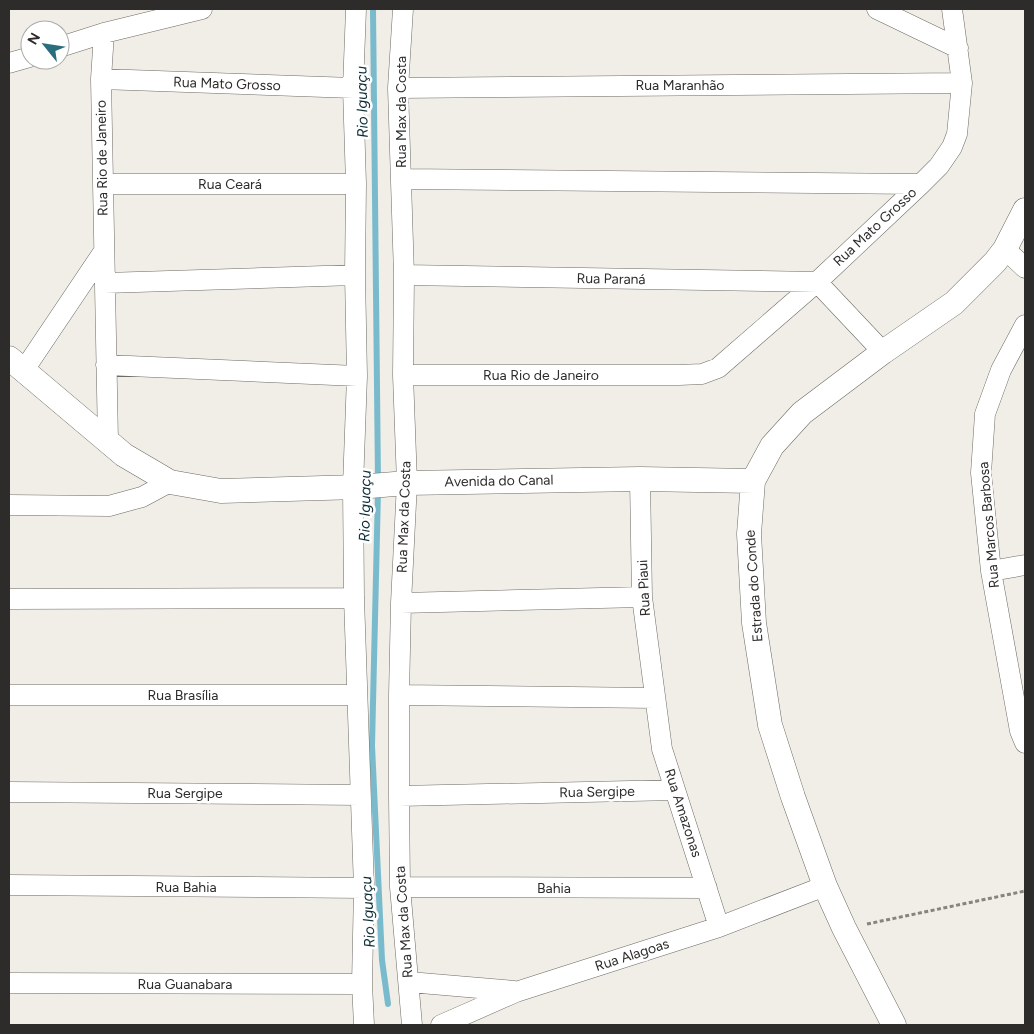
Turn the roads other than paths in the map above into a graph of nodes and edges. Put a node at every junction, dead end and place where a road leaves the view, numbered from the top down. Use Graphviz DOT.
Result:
graph roads {
  1 [pos="202,9"];
  2 [pos="356,9"];
  3 [pos="403,9"];
  4 [pos="877,9"];
  5 [pos="952,9"];
  6 [pos="104,34"];
  7 [pos="70,44"];
  8 [pos="958,48"];
  9 [pos="101,79"];
  10 [pos="962,83"];
  11 [pos="354,88"];
  12 [pos="398,88"];
  13 [pos="401,179"];
  14 [pos="103,184"];
  15 [pos="356,184"];
  16 [pos="921,184"];
  17 [pos="1025,210"];
  18 [pos="1005,249"];
  19 [pos="104,251"];
  20 [pos="1025,268"];
  21 [pos="355,275"];
  22 [pos="404,275"];
  23 [pos="817,282"];
  24 [pos="105,283"];
  25 [pos="1025,325"];
  26 [pos="883,352"];
  27 [pos="16,364"];
  28 [pos="106,365"];
  29 [pos="679,375"];
  30 [pos="357,376"];
  31 [pos="403,376"];
  32 [pos="108,441"];
  33 [pos="640,478"];
  34 [pos="753,481"];
  35 [pos="170,482"];
  36 [pos="404,483"];
  37 [pos="355,486"];
  38 [pos="9,505"];
  39 [pos="1025,565"];
  40 [pos="991,571"];
  41 [pos="354,598"];
  42 [pos="642,598"];
  43 [pos="9,599"];
  44 [pos="401,603"];
  45 [pos="9,695"];
  46 [pos="357,695"];
  47 [pos="399,695"];
  48 [pos="655,698"];
  49 [pos="1023,737"];
  50 [pos="675,790"];
  51 [pos="9,792"];
  52 [pos="360,795"];
  53 [pos="399,796"];
  54 [pos="9,885"];
  55 [pos="826,886"];
  56 [pos="400,887"];
  57 [pos="364,888"];
  58 [pos="707,888"];
  59 [pos="719,927"];
  60 [pos="409,982"];
  61 [pos="9,983"];
  62 [pos="362,984"];
  63 [pos="516,992"];
  64 [pos="364,1025"];
  65 [pos="412,1025"];
  66 [pos="440,1025"];
  67 [pos="894,1025"];
  1 -- 6 [label="street"];
  2 -- 11 [label="street"];
  3 -- 12 [label="street, Rua Max da Costa"];
  4 -- 8 [label="street"];
  5 -- 8 [label="street, Rua Mato Grosso"];
  6 -- 7 [label="street"];
  6 -- 9 [label="street, Rua Rio de Janeiro"];
  8 -- 10 [label="street, Rua Mato Grosso"];
  9 -- 11 [label="street, Rua Mato Grosso"];
  9 -- 14 [label="street, Rua Rio de Janeiro"];
  10 -- 12 [label="street, Rua Maranhão"];
  10 -- 16 [label="street, Rua Mato Grosso"];
  11 -- 15 [label="street"];
  12 -- 13 [label="street, Rua Max da Costa"];
  13 -- 16 [label="street"];
  13 -- 22 [label="street, Rua Max da Costa"];
  14 -- 15 [label="street, Rua Ceará"];
  14 -- 19 [label="street, Rua Rio de Janeiro"];
  15 -- 21 [label="street"];
  16 -- 23 [label="street, Rua Mato Grosso"];
  17 -- 18 [label="street, Estrada do Conde"];
  18 -- 20 [label="street"];
  18 -- 26 [label="street, Estrada do Conde"];
  19 -- 24 [label="street, Rua Rio de Janeiro"];
  19 -- 27 [label="street"];
  21 -- 24 [label="street"];
  21 -- 30 [label="street"];
  22 -- 23 [label="street, Rua Paraná"];
  22 -- 31 [label="street, Rua Max da Costa"];
  23 -- 26 [label="street"];
  23 -- 29 [label="street, Rua Mato Grosso"];
  24 -- 28 [label="street, Rua Rio de Janeiro"];
  25 -- 40 [label="street, Rua Marcos Barbosa"];
  26 -- 34 [label="street, Estrada do Conde"];
  27 -- 32 [label="street"];
  28 -- 30 [label="street"];
  28 -- 32 [label="street, Rua Rio de Janeiro"];
  29 -- 31 [label="street, Rua Rio de Janeiro"];
  30 -- 37 [label="street"];
  31 -- 36 [label="street, Rua Max da Costa"];
  32 -- 35 [label="street"];
  33 -- 34 [label="street, Avenida do Canal"];
  33 -- 36 [label="street, Avenida do Canal"];
  33 -- 42 [label="street, Rua Piaui"];
  34 -- 55 [label="street, Estrada do Conde"];
  35 -- 37 [label="street"];
  35 -- 38 [label="street"];
  36 -- 37 [label="street, Avenida do Canal"];
  36 -- 44 [label="street, Rua Max da Costa"];
  37 -- 41 [label="street"];
  39 -- 40 [label="street"];
  40 -- 49 [label="street, Rua Marcos Barbosa"];
  41 -- 43 [label="street"];
  41 -- 46 [label="street"];
  42 -- 44 [label="street"];
  42 -- 48 [label="street, Rua Piaui"];
  44 -- 47 [label="street, Rua Max da Costa"];
  45 -- 46 [label="street, Rua Brasília"];
  46 -- 52 [label="street"];
  47 -- 48 [label="street"];
  47 -- 53 [label="street, Rua Max da Costa"];
  48 -- 50 [label="street, Rua Amazonas"];
  50 -- 53 [label="street, Rua Sergipe"];
  50 -- 58 [label="street, Rua Amazonas"];
  51 -- 52 [label="street, Rua Sergipe"];
  52 -- 57 [label="street"];
  53 -- 56 [label="street, Rua Max da Costa"];
  54 -- 57 [label="street, Rua Bahia"];
  55 -- 59 [label="street, Rua Alagoas"];
  55 -- 67 [label="street, Estrada do Conde"];
  56 -- 58 [label="street, Bahia"];
  56 -- 60 [label="street, Rua Max da Costa"];
  57 -- 62 [label="street"];
  58 -- 59 [label="street, Rua Amazonas"];
  59 -- 63 [label="street, Rua Alagoas"];
  60 -- 63 [label="street"];
  60 -- 65 [label="street, Rua Max da Costa"];
  61 -- 62 [label="street, Rua Guanabara"];
  62 -- 64 [label="street"];
  63 -- 66 [label="street, Rua Alagoas"];
}
